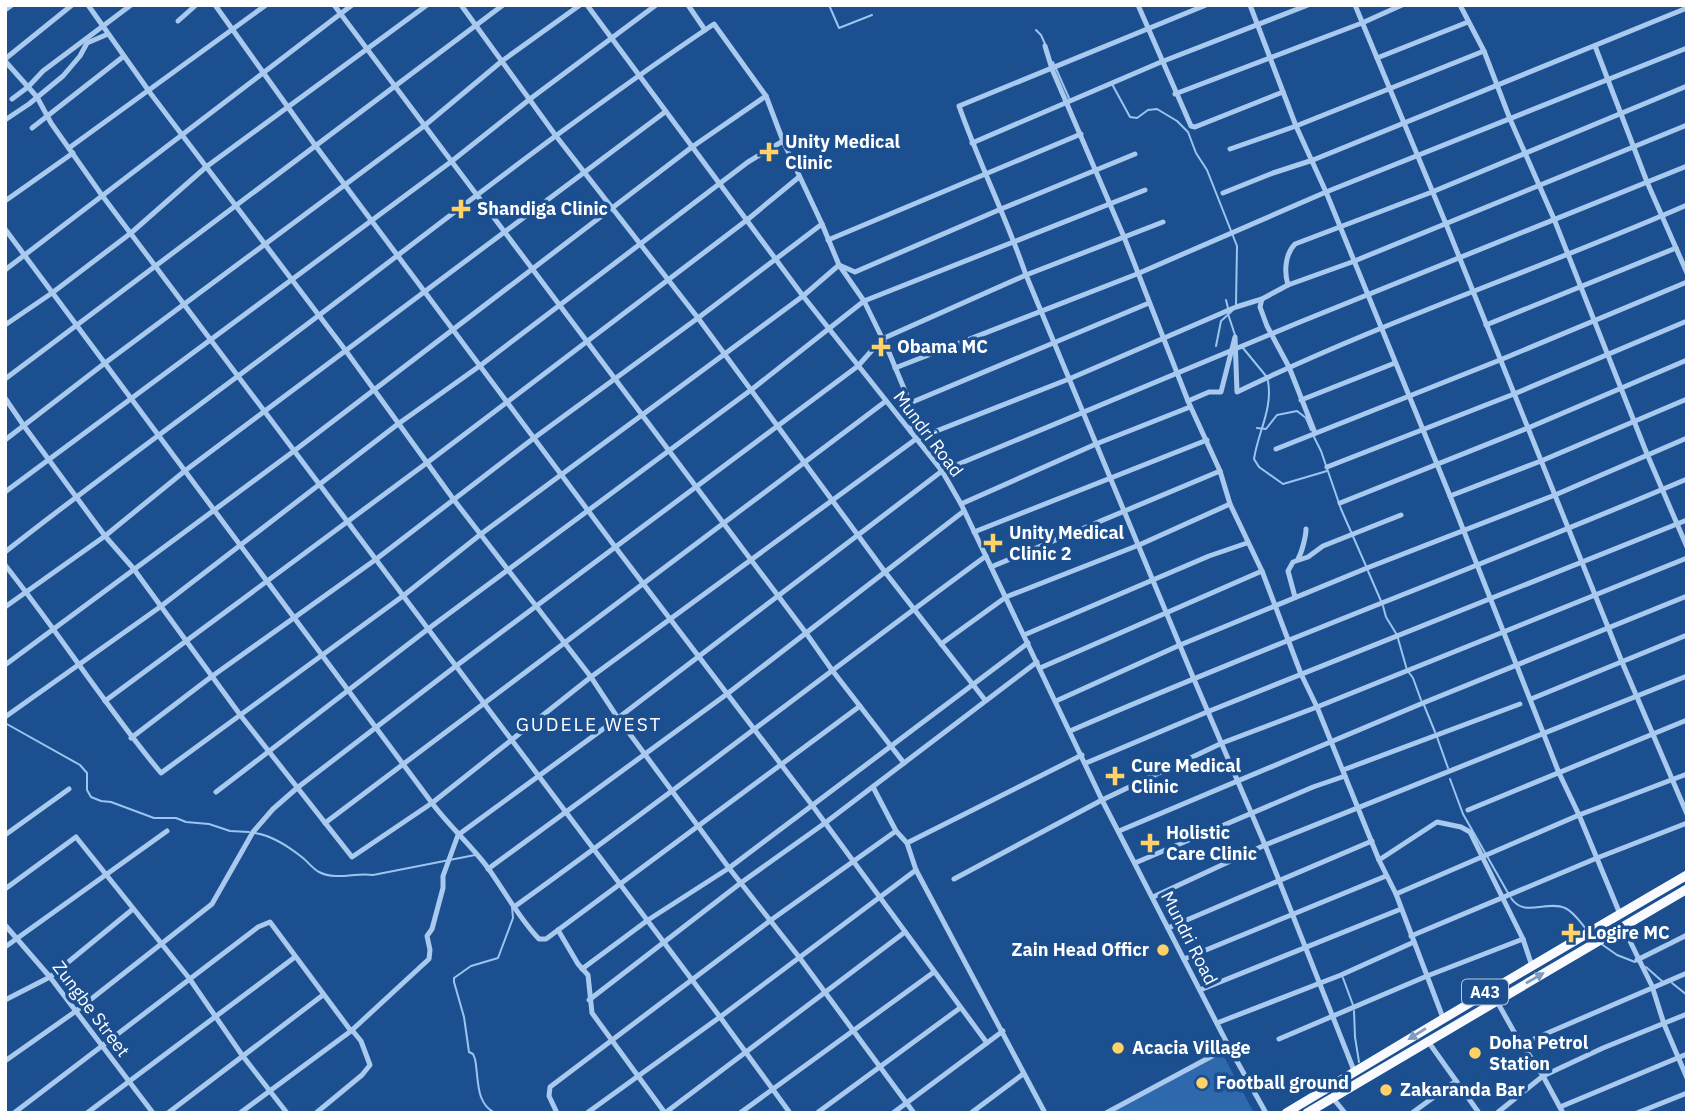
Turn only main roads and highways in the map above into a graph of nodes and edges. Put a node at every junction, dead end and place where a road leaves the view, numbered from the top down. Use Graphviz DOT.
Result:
graph roads {
  1 [pos="1687,875"];
  2 [pos="1687,889"];
  3 [pos="1286,1113"];
  4 [pos="1307,1113"];
  1 -- 3 [label="highway, A43, one-way"];
  4 -- 2 [label="highway, A43, one-way"];
}
